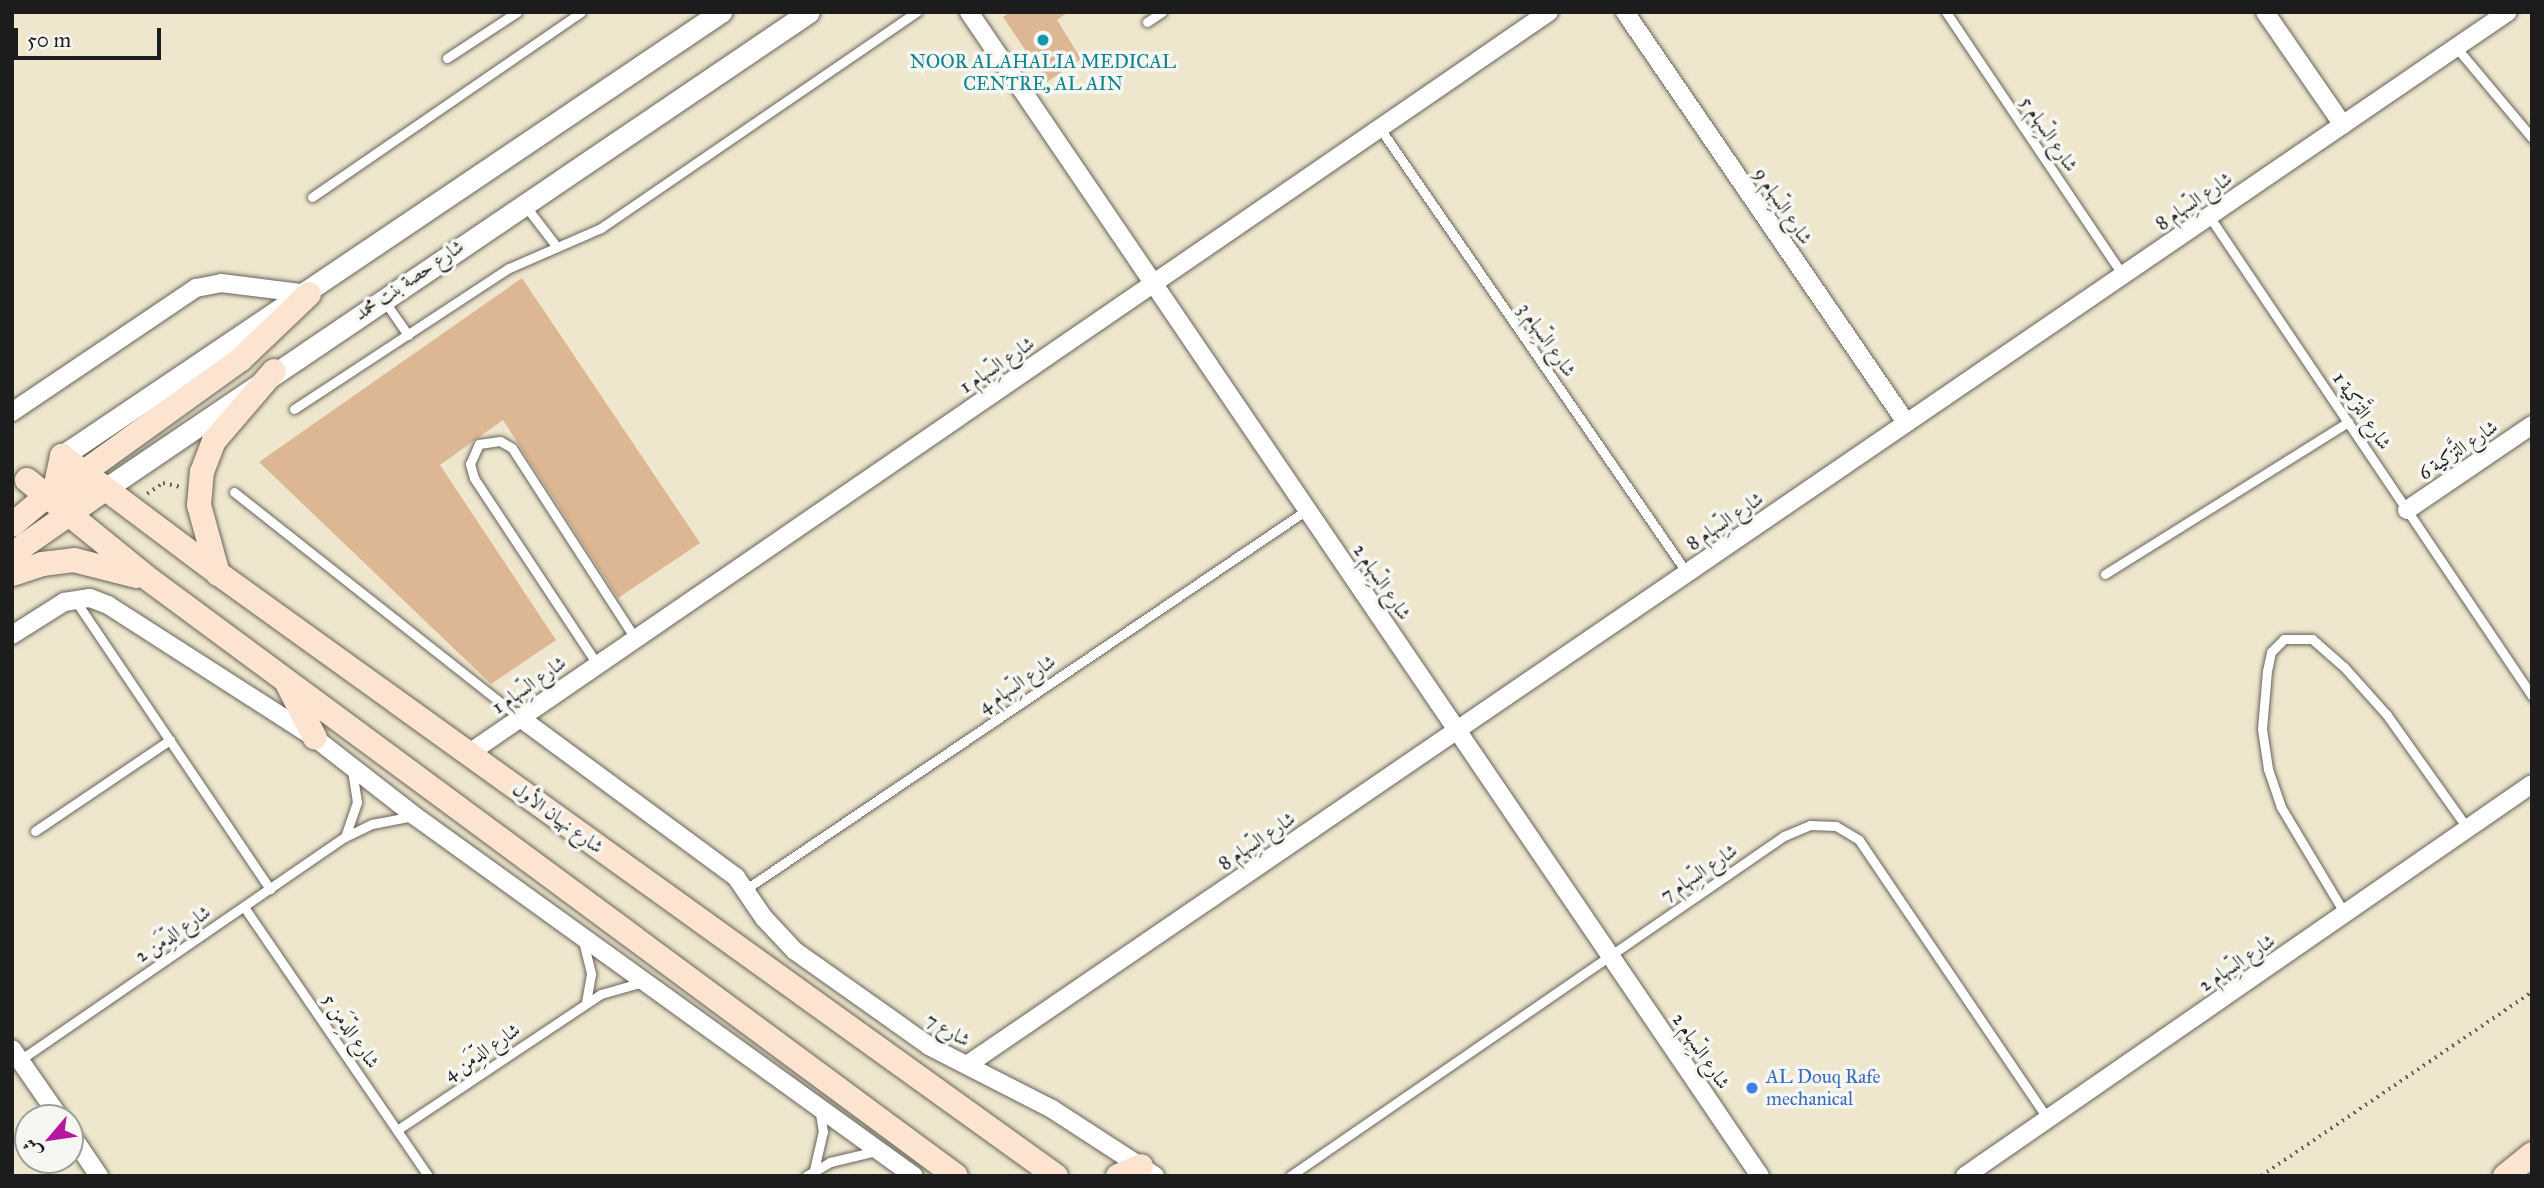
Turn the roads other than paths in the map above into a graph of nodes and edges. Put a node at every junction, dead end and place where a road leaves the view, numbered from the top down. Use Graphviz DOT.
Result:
graph roads {
  1 [pos="517,12"];
  2 [pos="581,12"];
  3 [pos="721,12"];
  4 [pos="809,12"];
  5 [pos="918,12"];
  6 [pos="969,12"];
  7 [pos="1162,12"];
  8 [pos="1549,12"];
  9 [pos="1625,12"];
  10 [pos="1946,12"];
  11 [pos="2265,12"];
  12 [pos="2508,12"];
  13 [pos="1147,22"];
  14 [pos="2456,47"];
  15 [pos="447,58"];
  16 [pos="2343,125"];
  17 [pos="1379,127"];
  18 [pos="2532,138"];
  19 [pos="312,197"];
  20 [pos="524,203"];
  21 [pos="2210,216"];
  22 [pos="557,247"];
  23 [pos="2123,275"];
  24 [pos="1154,284"];
  25 [pos="309,293"];
  26 [pos="382,298"];
  27 [pos="408,335"];
  28 [pos="274,371"];
  29 [pos="294,410"];
  30 [pos="12,412"];
  31 [pos="2348,422"];
  32 [pos="1906,424"];
  33 [pos="2532,425"];
  34 [pos="62,456"];
  35 [pos="84,472"];
  36 [pos="19,485"];
  37 [pos="105,489"];
  38 [pos="234,492"];
  39 [pos="48,498"];
  40 [pos="1308,509"];
  41 [pos="2407,510"];
  42 [pos="68,515"];
  43 [pos="12,525"];
  44 [pos="12,554"];
  45 [pos="1687,573"];
  46 [pos="219,574"];
  47 [pos="2105,574"];
  48 [pos="12,575"];
  49 [pos="150,580"];
  50 [pos="74,599"];
  51 [pos="12,635"];
  52 [pos="635,638"];
  53 [pos="597,664"];
  54 [pos="284,679"];
  55 [pos="2532,696"];
  56 [pos="519,717"];
  57 [pos="1458,729"];
  58 [pos="315,737"];
  59 [pos="170,740"];
  60 [pos="468,754"];
  61 [pos="351,765"];
  62 [pos="2532,784"];
  63 [pos="415,816"];
  64 [pos="2468,829"];
  65 [pos="35,831"];
  66 [pos="345,837"];
  67 [pos="270,889"];
  68 [pos="746,889"];
  69 [pos="244,906"];
  70 [pos="2345,914"];
  71 [pos="579,933"];
  72 [pos="1611,955"];
  73 [pos="648,982"];
  74 [pos="586,1003"];
  75 [pos="16,1055"];
  76 [pos="967,1065"];
  77 [pos="50,1104"];
  78 [pos="819,1106"];
  79 [pos="2047,1118"];
  80 [pos="397,1130"];
  81 [pos="881,1151"];
  82 [pos="84,1154"];
  83 [pos="2532,1154"];
  84 [pos="1148,1171"];
  85 [pos="810,1173"];
  86 [pos="99,1176"];
  87 [pos="428,1176"];
  88 [pos="914,1176"];
  89 [pos="956,1176"];
  90 [pos="1056,1176"];
  91 [pos="1118,1176"];
  92 [pos="1290,1176"];
  93 [pos="1760,1176"];
  94 [pos="1965,1176"];
  95 [pos="2505,1176"];
  1 -- 15 [label="lane"];
  2 -- 19 [label="lane"];
  3 -- 25 [label="street"];
  4 -- 20 [label="street, شارع حصة بنت محمد"];
  5 -- 22 [label="lane"];
  6 -- 24 [label="street, شارع السِّهام 2"];
  7 -- 13 [label="lane"];
  8 -- 17 [label="street, شارع السِّهام 1"];
  9 -- 32 [label="street, شارع السِّهام 9"];
  10 -- 23 [label="lane, شارع السِّهام 5"];
  11 -- 16 [label="street"];
  12 -- 14 [label="street, شارع السِّهام 8"];
  14 -- 16 [label="street, شارع السِّهام 8"];
  14 -- 18 [label="lane"];
  16 -- 21 [label="street, شارع السِّهام 8"];
  17 -- 24 [label="street, شارع السِّهام 1"];
  17 -- 45 [label="lane, شارع السِّهام 3"];
  20 -- 22 [label="lane"];
  20 -- 26 [label="street, شارع حصة بنت محمد"];
  21 -- 23 [label="street, شارع السِّهام 8"];
  21 -- 31 [label="lane, شارع التَّزكية 1"];
  22 -- 27 [label="lane"];
  23 -- 32 [label="street, شارع السِّهام 8"];
  24 -- 40 [label="street, شارع السِّهام 2"];
  24 -- 52 [label="street, شارع السِّهام 1"];
  25 -- 30 [label="street"];
  25 -- 34 [label="street"];
  25 -- 35 [label="main road"];
  26 -- 27 [label="lane"];
  26 -- 28 [label="street, شارع حصة بنت محمد"];
  27 -- 29 [label="lane"];
  28 -- 37 [label="street, شارع حصة بنت محمد"];
  28 -- 46 [label="main road"];
  31 -- 41 [label="lane, شارع التَّزكية 1"];
  31 -- 47 [label="lane"];
  32 -- 45 [label="street, شارع السِّهام 8"];
  33 -- 41 [label="street, شارع التَّزكية 6"];
  34 -- 35 [label="main road, شارع نهيان الأول"];
  34 -- 36 [label="main road"];
  34 -- 39 [label="main road"];
  35 -- 37 [label="main road, شارع نهيان الأول"];
  35 -- 42 [label="main road"];
  36 -- 39 [label="main road"];
  37 -- 42 [label="main road, شارع حصة بنت محمد"];
  37 -- 46 [label="main road, شارع نهيان الأول"];
  38 -- 56 [label="lane"];
  39 -- 42 [label="main road"];
  39 -- 43 [label="main road"];
  40 -- 57 [label="street, شارع السِّهام 2"];
  40 -- 68 [label="lane, شارع السِّهام 4"];
  41 -- 55 [label="lane, شارع التَّزكية 1"];
  42 -- 44 [label="main road, شارع حصة بنت محمد"];
  42 -- 49 [label="main road"];
  45 -- 57 [label="street, شارع السِّهام 8"];
  46 -- 60 [label="main road, شارع نهيان الأول"];
  48 -- 49 [label="main road"];
  49 -- 54 [label="main road"];
  50 -- 51 [label="street"];
  50 -- 58 [label="street"];
  50 -- 59 [label="lane"];
  52 -- 53 [label="street, شارع السِّهام 1"];
  52 -- 53 [label="lane"];
  53 -- 56 [label="street, شارع السِّهام 1"];
  54 -- 58 [label="main road"];
  54 -- 89 [label="main road"];
  56 -- 60 [label="street, شارع السِّهام 1"];
  56 -- 68 [label="street, شارع 7"];
  57 -- 72 [label="street, شارع السِّهام 2"];
  57 -- 76 [label="street, شارع السِّهام 8"];
  58 -- 61 [label="street"];
  59 -- 65 [label="lane"];
  59 -- 67 [label="lane"];
  60 -- 90 [label="main road, شارع نهيان الأول"];
  61 -- 63 [label="street"];
  61 -- 66 [label="lane"];
  62 -- 64 [label="street, شارع السِّهام 2"];
  63 -- 66 [label="lane, شارع الدِّمَن 2"];
  63 -- 71 [label="street"];
  64 -- 70 [label="street, شارع السِّهام 2"];
  64 -- 70 [label="lane"];
  66 -- 67 [label="lane, شارع الدِّمَن 2"];
  67 -- 69 [label="lane, شارع الدِّمَن 2"];
  68 -- 76 [label="street, شارع 7"];
  69 -- 75 [label="lane, شارع الدِّمَن 2"];
  69 -- 80 [label="lane, شارع الدِّمَن 5"];
  70 -- 79 [label="street, شارع السِّهام 2"];
  71 -- 73 [label="street"];
  71 -- 74 [label="lane"];
  72 -- 79 [label="lane, شارع السِّهام 7"];
  72 -- 92 [label="lane, شارع السِّهام 7"];
  72 -- 93 [label="street, شارع السِّهام 2"];
  73 -- 74 [label="lane, شارع الدِّمَن 4"];
  73 -- 78 [label="street"];
  74 -- 80 [label="lane, شارع الدِّمَن 4"];
  75 -- 77 [label="street"];
  76 -- 84 [label="street, شارع 7"];
  78 -- 81 [label="street"];
  78 -- 85 [label="lane"];
  79 -- 94 [label="street, شارع السِّهام 2"];
  80 -- 87 [label="lane, شارع الدِّمَن 5"];
  81 -- 85 [label="lane"];
  81 -- 88 [label="street"];
  82 -- 86 [label="street"];
  83 -- 95 [label="main road"];
  84 -- 91 [label="main road"];
}
